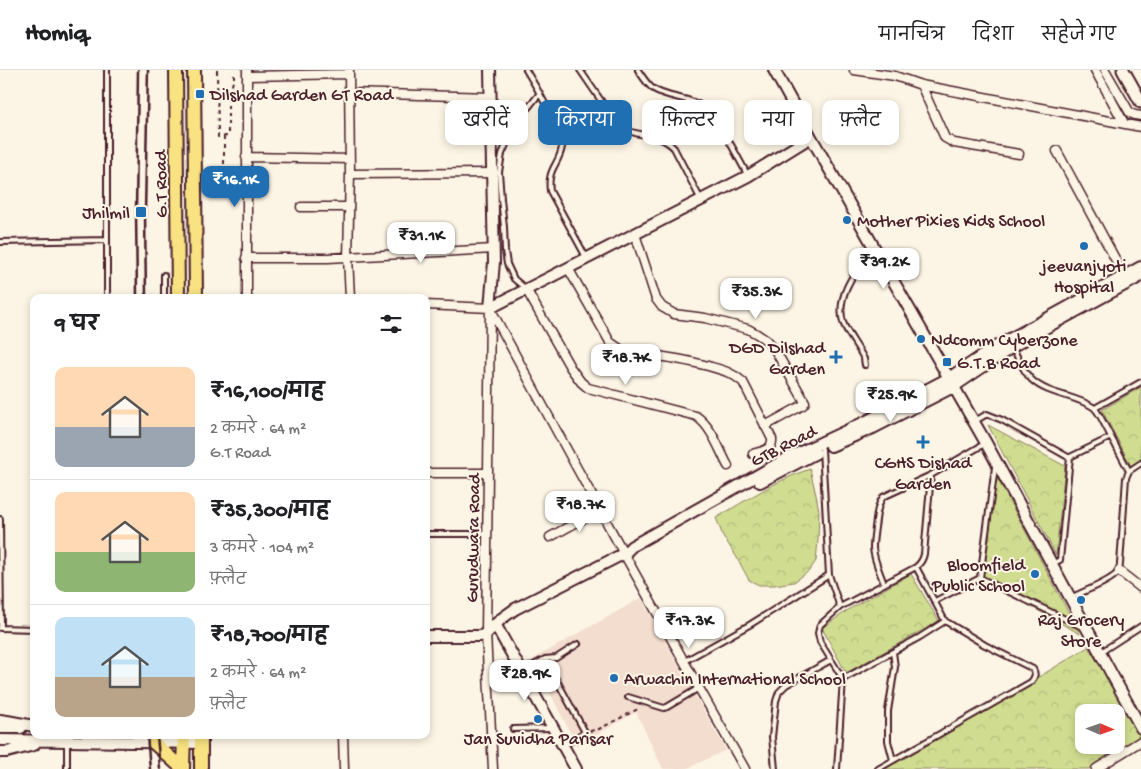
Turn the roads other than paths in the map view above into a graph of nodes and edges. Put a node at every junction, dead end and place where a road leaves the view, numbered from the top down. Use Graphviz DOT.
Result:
graph roads {
  1 [pos="107,70"];
  2 [pos="176,70"];
  3 [pos="194,70"];
  4 [pos="490,70"];
  5 [pos="526,70"];
  6 [pos="580,70"];
  7 [pos="638,70"];
  8 [pos="774,70"];
  9 [pos="854,70"];
  10 [pos="1095,70"];
  11 [pos="1106,70"];
  12 [pos="1123,70"];
  13 [pos="349,72"];
  14 [pos="247,73"];
  15 [pos="921,85"];
  16 [pos="349,93"];
  17 [pos="540,93"];
  18 [pos="491,96"];
  19 [pos="791,100"];
  20 [pos="1141,102"];
  21 [pos="1141,116"];
  22 [pos="1124,123"];
  23 [pos="1141,127"];
  24 [pos="812,139"];
  25 [pos="798,145"];
  26 [pos="1057,151"];
  27 [pos="1019,154"];
  28 [pos="246,157"];
  29 [pos="350,159"];
  30 [pos="492,172"];
  31 [pos="350,174"];
  32 [pos="748,176"];
  33 [pos="701,200"];
  34 [pos="302,207"];
  35 [pos="349,207"];
  36 [pos="635,234"];
  37 [pos="107,240"];
  38 [pos="0,242"];
  39 [pos="873,246"];
  40 [pos="494,249"];
  41 [pos="348,257"];
  42 [pos="246,258"];
  43 [pos="587,258"];
  44 [pos="1141,267"];
  45 [pos="568,268"];
  46 [pos="164,275"];
  47 [pos="1141,276"];
  48 [pos="1126,279"];
  49 [pos="526,289"];
  50 [pos="107,294"];
  51 [pos="164,294"];
  52 [pos="178,294"];
  53 [pos="196,294"];
  54 [pos="247,294"];
  55 [pos="350,294"];
  56 [pos="430,305"];
  57 [pos="490,308"];
  58 [pos="1010,343"];
  59 [pos="865,365"];
  60 [pos="951,382"];
  61 [pos="1141,382"];
  62 [pos="1094,408"];
  63 [pos="973,422"];
  64 [pos="765,426"];
  65 [pos="1111,437"];
  66 [pos="986,444"];
  67 [pos="820,447"];
  68 [pos="753,454"];
  69 [pos="1070,457"];
  70 [pos="996,462"];
  71 [pos="1141,464"];
  72 [pos="728,466"];
  73 [pos="1129,471"];
  74 [pos="430,473"];
  75 [pos="488,473"];
  76 [pos="931,475"];
  77 [pos="599,510"];
  78 [pos="0,519"];
  79 [pos="430,534"];
  80 [pos="488,534"];
  81 [pos="550,537"];
  82 [pos="624,554"];
  83 [pos="1052,564"];
  84 [pos="916,567"];
  85 [pos="1119,571"];
  86 [pos="829,575"];
  87 [pos="980,578"];
  88 [pos="884,584"];
  89 [pos="1141,588"];
  90 [pos="1070,599"];
  91 [pos="935,601"];
  92 [pos="840,607"];
  93 [pos="945,621"];
  94 [pos="495,624"];
  95 [pos="1141,626"];
  96 [pos="0,628"];
  97 [pos="30,629"];
  98 [pos="1087,629"];
  99 [pos="486,634"];
  100 [pos="430,636"];
  101 [pos="578,644"];
  102 [pos="893,652"];
  103 [pos="1100,652"];
  104 [pos="545,659"];
  105 [pos="831,660"];
  106 [pos="684,662"];
  107 [pos="522,672"];
  108 [pos="842,679"];
  109 [pos="698,688"];
  110 [pos="628,697"];
  111 [pos="0,720"];
  112 [pos="30,726"];
  113 [pos="30,727"];
  114 [pos="0,728"];
  115 [pos="553,728"];
  116 [pos="1141,728"];
  117 [pos="513,729"];
  118 [pos="106,739"];
  119 [pos="184,739"];
  120 [pos="201,739"];
  121 [pos="343,739"];
  122 [pos="0,740"];
  123 [pos="47,741"];
  124 [pos="1141,741"];
  125 [pos="67,742"];
  126 [pos="154,743"];
  127 [pos="563,746"];
  128 [pos="0,752"];
  129 [pos="893,760"];
  130 [pos="67,769"];
  131 [pos="183,769"];
  132 [pos="201,769"];
  133 [pos="344,769"];
  134 [pos="493,769"];
  135 [pos="576,769"];
  136 [pos="745,769"];
  137 [pos="775,769"];
  138 [pos="837,769"];
  139 [pos="878,769"];
  140 [pos="1096,769"];
  1 -- 37 [label="lane"];
  2 -- 52 [label="highway, G.T Road"];
  3 -- 53 [label="highway, G.T Road"];
  4 -- 18 [label="street"];
  5 -- 17 [label="lane"];
  6 -- 33 [label="lane"];
  7 -- 32 [label="lane"];
  8 -- 19 [label="street"];
  9 -- 15 [label="street"];
  10 -- 22 [label="street"];
  11 -- 21 [label="street"];
  12 -- 20 [label="main road"];
  13 -- 14 [label="street"];
  13 -- 16 [label="street"];
  14 -- 28 [label="street"];
  15 -- 22 [label="street"];
  15 -- 27 [label="street"];
  16 -- 18 [label="street"];
  16 -- 29 [label="street"];
  17 -- 43 [label="lane"];
  17 -- 49 [label="lane"];
  18 -- 30 [label="street"];
  22 -- 23 [label="street"];
  24 -- 39 [label="street"];
  25 -- 32 [label="street"];
  26 -- 48 [label="street"];
  28 -- 29 [label="street"];
  28 -- 42 [label="street"];
  29 -- 31 [label="street"];
  30 -- 31 [label="street"];
  30 -- 40 [label="street"];
  31 -- 35 [label="street"];
  32 -- 33 [label="street"];
  33 -- 36 [label="street"];
  34 -- 35 [label="street"];
  35 -- 41 [label="street"];
  36 -- 43 [label="street"];
  36 -- 64 [label="street"];
  37 -- 38 [label="lane"];
  37 -- 50 [label="lane"];
  39 -- 59 [label="lane"];
  39 -- 60 [label="street"];
  40 -- 41 [label="street"];
  40 -- 57 [label="street"];
  41 -- 42 [label="street"];
  41 -- 55 [label="street"];
  42 -- 54 [label="street"];
  43 -- 45 [label="street"];
  44 -- 48 [label="street, GTB Road"];
  45 -- 49 [label="street"];
  45 -- 64 [label="street"];
  46 -- 51 [label="lane"];
  47 -- 48 [label="street, GTB Road"];
  48 -- 58 [label="street, GTB Road"];
  49 -- 57 [label="street"];
  49 -- 72 [label="street"];
  56 -- 57 [label="street"];
  57 -- 75 [label="street, Gurudwara Road"];
  57 -- 77 [label="street"];
  58 -- 60 [label="street, GTB Road"];
  58 -- 62 [label="lane"];
  60 -- 63 [label="street"];
  60 -- 67 [label="street, GTB Road"];
  61 -- 62 [label="lane"];
  62 -- 65 [label="lane"];
  63 -- 66 [label="street"];
  63 -- 69 [label="lane"];
  64 -- 68 [label="street"];
  65 -- 69 [label="lane"];
  65 -- 73 [label="lane"];
  66 -- 70 [label="street"];
  66 -- 76 [label="lane"];
  67 -- 82 [label="street, GTB Road"];
  67 -- 86 [label="lane"];
  69 -- 83 [label="lane"];
  70 -- 83 [label="street"];
  70 -- 87 [label="lane"];
  71 -- 73 [label="lane"];
  73 -- 85 [label="lane"];
  74 -- 75 [label="street"];
  75 -- 80 [label="street, Gurudwara Road"];
  76 -- 84 [label="lane"];
  76 -- 88 [label="lane"];
  77 -- 81 [label="street"];
  77 -- 82 [label="street"];
  78 -- 96 [label="lane"];
  79 -- 80 [label="lane"];
  80 -- 99 [label="street, Gurudwara Road"];
  82 -- 94 [label="street, GTB Road"];
  82 -- 106 [label="street"];
  83 -- 90 [label="street"];
  84 -- 88 [label="lane"];
  84 -- 91 [label="lane"];
  85 -- 89 [label="street"];
  85 -- 90 [label="lane"];
  86 -- 92 [label="lane"];
  86 -- 106 [label="lane"];
  87 -- 91 [label="lane"];
  87 -- 98 [label="lane"];
  88 -- 92 [label="lane"];
  90 -- 98 [label="street"];
  91 -- 93 [label="lane"];
  92 -- 105 [label="lane"];
  93 -- 102 [label="lane"];
  93 -- 129 [label="lane"];
  94 -- 99 [label="street, GTB Road"];
  94 -- 107 [label="street"];
  95 -- 103 [label="lane"];
  96 -- 97 [label="lane"];
  98 -- 103 [label="street"];
  99 -- 100 [label="street"];
  99 -- 134 [label="street, Gurudwara Road"];
  101 -- 104 [label="lane"];
  102 -- 108 [label="lane"];
  102 -- 129 [label="lane"];
  103 -- 116 [label="street"];
  104 -- 107 [label="lane"];
  104 -- 127 [label="lane"];
  105 -- 108 [label="lane"];
  105 -- 137 [label="lane"];
  106 -- 109 [label="street"];
  107 -- 115 [label="street"];
  108 -- 138 [label="lane"];
  109 -- 110 [label="lane"];
  109 -- 136 [label="street"];
  111 -- 112 [label="street"];
  113 -- 114 [label="street"];
  115 -- 117 [label="lane"];
  115 -- 127 [label="street"];
  118 -- 125 [label="street"];
  118 -- 126 [label="street"];
  119 -- 120 [label="street"];
  119 -- 126 [label="street"];
  119 -- 131 [label="highway"];
  120 -- 132 [label="highway"];
  121 -- 133 [label="street"];
  122 -- 123 [label="street"];
  123 -- 125 [label="street"];
  123 -- 128 [label="street"];
  124 -- 140 [label="street"];
  125 -- 130 [label="lane"];
  126 -- 131 [label="highway"];
  127 -- 135 [label="street"];
  129 -- 139 [label="lane"];
}
